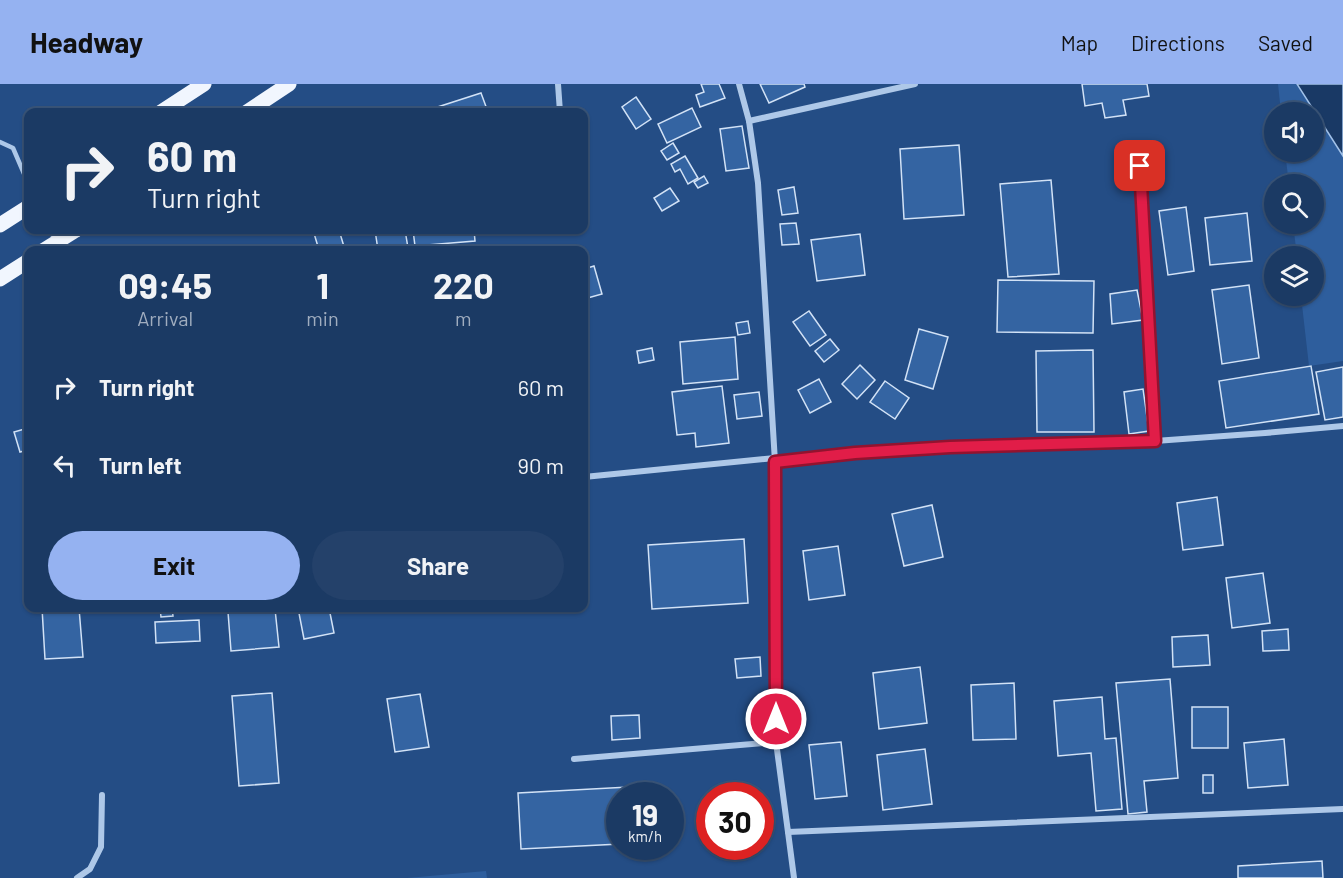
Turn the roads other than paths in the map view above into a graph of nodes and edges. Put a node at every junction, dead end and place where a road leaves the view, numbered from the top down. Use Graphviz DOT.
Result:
graph roads {
  1 [pos="204,84"];
  2 [pos="289,84"];
  3 [pos="558,84"];
  4 [pos="739,84"];
  5 [pos="915,84"];
  6 [pos="167,108"];
  7 [pos="253,108"];
  8 [pos="560,108"];
  9 [pos="749,120"];
  10 [pos="0,142"];
  11 [pos="1139,143"];
  12 [pos="24,174"];
  13 [pos="24,210"];
  14 [pos="0,225"];
  15 [pos="67,234"];
  16 [pos="50,241"];
  17 [pos="24,264"];
  18 [pos="0,279"];
  19 [pos="1343,426"];
  20 [pos="1155,441"];
  21 [pos="775,460"];
  22 [pos="588,477"];
  23 [pos="776,742"];
  24 [pos="574,759"];
  25 [pos="102,795"];
  26 [pos="1343,809"];
  27 [pos="788,832"];
  28 [pos="77,878"];
  29 [pos="794,878"];
  1 -- 6 [label="main road"];
  2 -- 7 [label="main road"];
  3 -- 8 [label="street"];
  4 -- 9 [label="street"];
  5 -- 9 [label="street"];
  9 -- 21 [label="street"];
  10 -- 12 [label="lane"];
  11 -- 20 [label="street"];
  13 -- 14 [label="main road"];
  15 -- 16 [label="main road"];
  17 -- 18 [label="main road"];
  19 -- 20 [label="street"];
  20 -- 21 [label="street"];
  21 -- 22 [label="street"];
  21 -- 23 [label="street"];
  23 -- 24 [label="street"];
  23 -- 27 [label="street"];
  25 -- 28 [label="street"];
  26 -- 27 [label="street"];
  27 -- 29 [label="street"];
}
